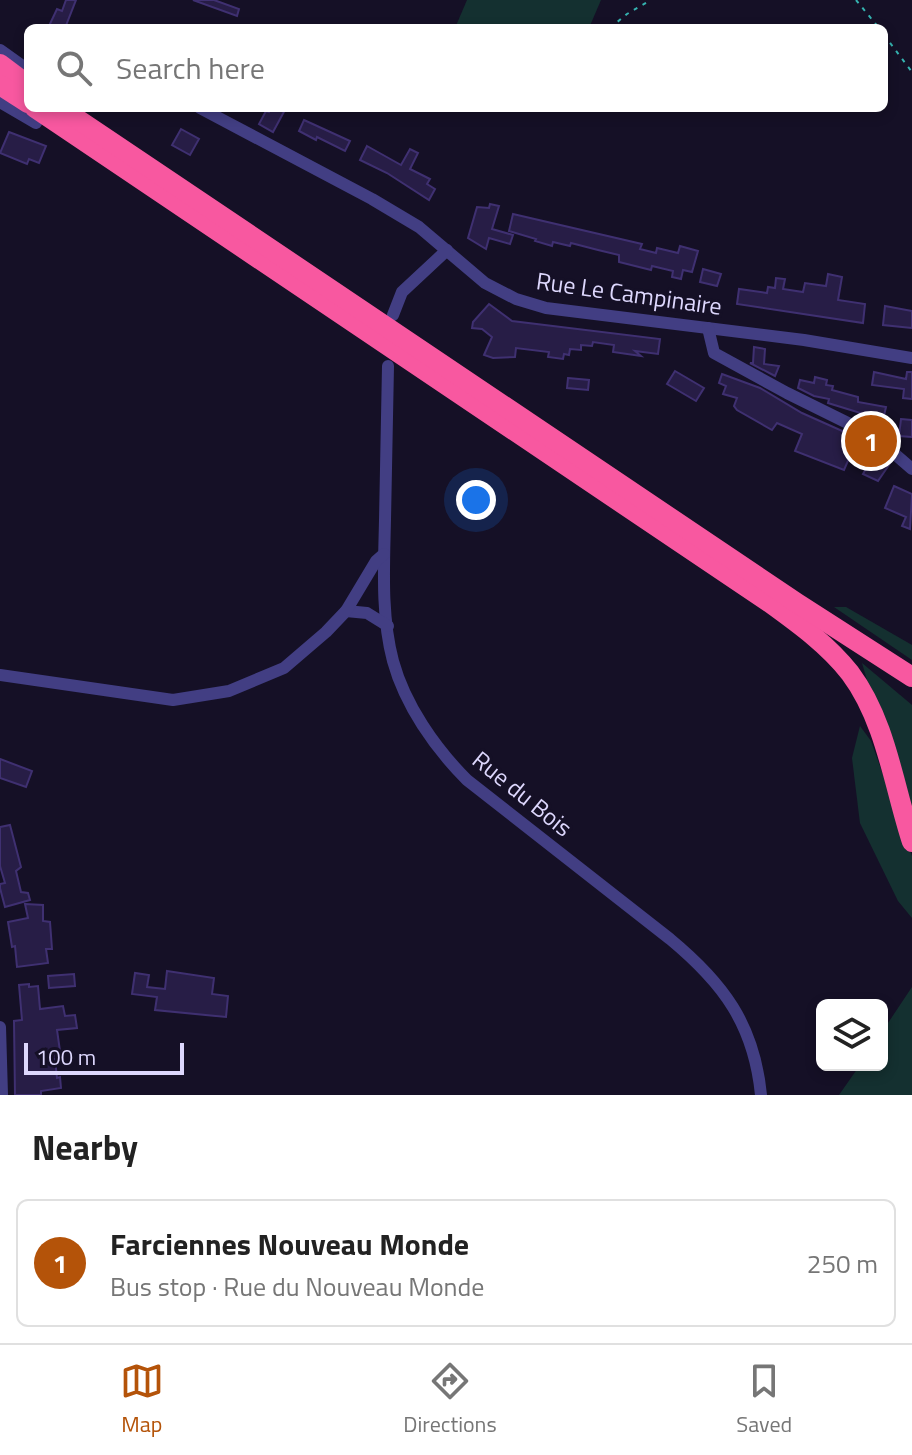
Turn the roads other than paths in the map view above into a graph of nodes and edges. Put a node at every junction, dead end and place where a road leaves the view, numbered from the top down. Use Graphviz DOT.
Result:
graph roads {
  1 [pos="0,50"];
  2 [pos="0,64"];
  3 [pos="24,67"];
  4 [pos="24,82"];
  5 [pos="0,85"];
  6 [pos="24,100"];
  7 [pos="0,102"];
  8 [pos="24,111"];
  9 [pos="67,112"];
  10 [pos="208,112"];
  11 [pos="36,116"];
  12 [pos="447,250"];
  13 [pos="393,315"];
  14 [pos="708,328"];
  15 [pos="912,358"];
  16 [pos="388,366"];
  17 [pos="912,469"];
  18 [pos="384,554"];
  19 [pos="346,611"];
  20 [pos="830,625"];
  21 [pos="388,626"];
  22 [pos="0,675"];
  23 [pos="912,677"];
  24 [pos="912,691"];
  25 [pos="912,842"];
  26 [pos="0,1027"];
  27 [pos="2,1095"];
  28 [pos="761,1095"];
  1 -- 3 [label="street"];
  2 -- 4 [label="highway"];
  5 -- 6 [label="highway"];
  7 -- 8 [label="street"];
  9 -- 20 [label="highway"];
  10 -- 12 [label="street, Rue Le Campinaire"];
  11 -- 25 [label="highway"];
  12 -- 13 [label="street"];
  12 -- 14 [label="street, Rue Le Campinaire"];
  14 -- 15 [label="street, Rue Le Campinaire"];
  14 -- 17 [label="street"];
  16 -- 18 [label="street, Rue du Bois"];
  18 -- 19 [label="street"];
  18 -- 21 [label="street, Rue du Bois"];
  19 -- 21 [label="street"];
  19 -- 22 [label="street"];
  20 -- 23 [label="highway"];
  20 -- 24 [label="highway"];
  21 -- 28 [label="street, Rue du Bois"];
  26 -- 27 [label="street"];
}
